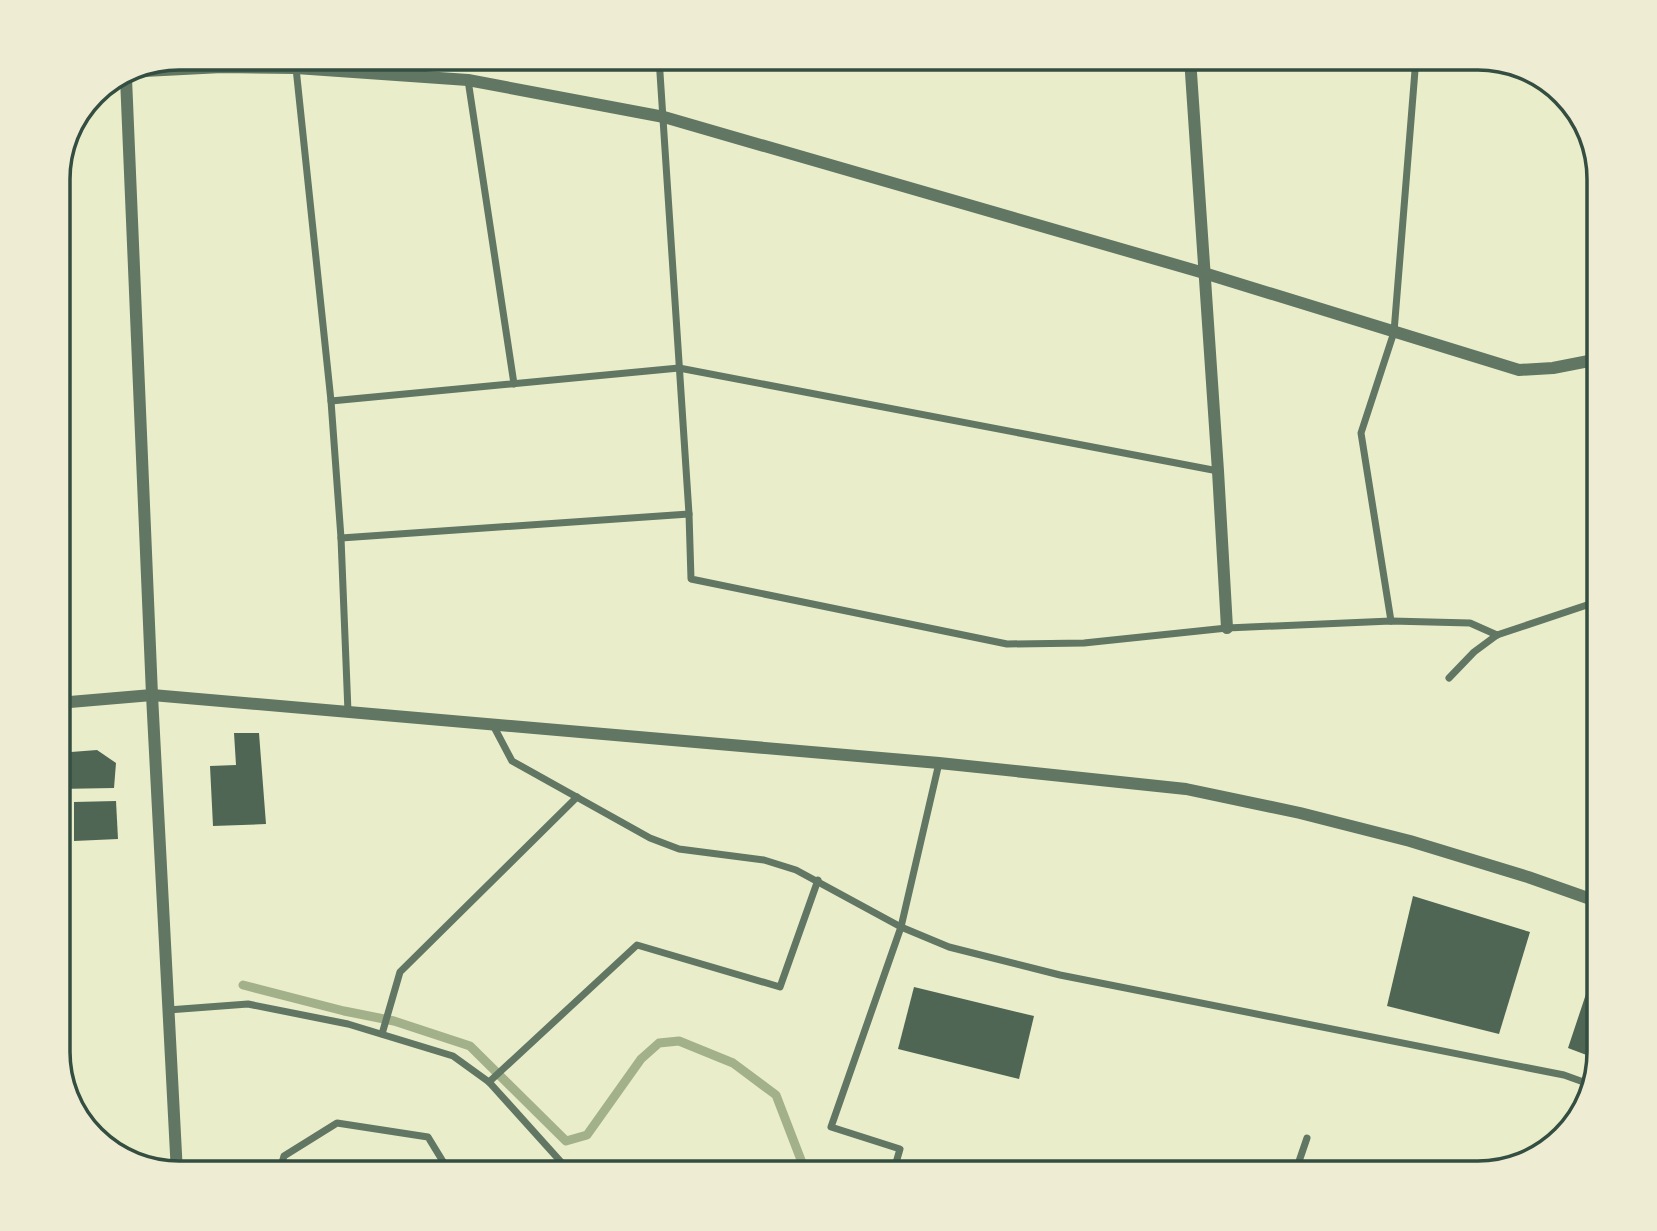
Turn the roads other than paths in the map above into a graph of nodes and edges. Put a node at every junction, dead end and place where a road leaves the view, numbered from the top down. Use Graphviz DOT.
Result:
graph roads {
  1 [pos="296,70"];
  2 [pos="325,70"];
  3 [pos="660,70"];
  4 [pos="1191,70"];
  5 [pos="1415,70"];
  6 [pos="468,80"];
  7 [pos="127,83"];
  8 [pos="664,117"];
  9 [pos="1204,273"];
  10 [pos="1394,332"];
  11 [pos="1587,361"];
  12 [pos="679,368"];
  13 [pos="514,384"];
  14 [pos="331,401"];
  15 [pos="1219,471"];
  16 [pos="689,514"];
  17 [pos="341,538"];
  18 [pos="1587,605"];
  19 [pos="1391,621"];
  20 [pos="1227,628"];
  21 [pos="1497,635"];
  22 [pos="1449,678"];
  23 [pos="152,695"];
  24 [pos="70,702"];
  25 [pos="348,712"];
  26 [pos="493,725"];
  27 [pos="939,763"];
  28 [pos="577,797"];
  29 [pos="818,880"];
  30 [pos="1587,898"];
  31 [pos="901,927"];
  32 [pos="167,1010"];
  33 [pos="383,1033"];
  34 [pos="490,1081"];
  35 [pos="1582,1082"];
  36 [pos="1307,1138"];
  37 [pos="176,1161"];
  38 [pos="283,1161"];
  39 [pos="442,1161"];
  40 [pos="560,1161"];
  41 [pos="896,1161"];
  42 [pos="1299,1161"];
  1 -- 14 [label="street"];
  2 -- 6 [label="street"];
  3 -- 8 [label="street"];
  4 -- 9 [label="street"];
  5 -- 10 [label="street"];
  6 -- 8 [label="street"];
  6 -- 13 [label="street"];
  7 -- 23 [label="street"];
  8 -- 9 [label="street"];
  8 -- 12 [label="street"];
  9 -- 10 [label="street"];
  9 -- 15 [label="street"];
  10 -- 11 [label="street"];
  10 -- 19 [label="street"];
  12 -- 13 [label="street"];
  12 -- 15 [label="street"];
  12 -- 16 [label="street"];
  13 -- 14 [label="street"];
  14 -- 17 [label="street"];
  15 -- 20 [label="street"];
  16 -- 17 [label="street"];
  16 -- 20 [label="street"];
  17 -- 25 [label="street"];
  18 -- 21 [label="street"];
  19 -- 20 [label="street"];
  19 -- 21 [label="street"];
  21 -- 22 [label="street"];
  23 -- 24 [label="street"];
  23 -- 25 [label="street"];
  23 -- 32 [label="street"];
  25 -- 26 [label="street"];
  26 -- 27 [label="street"];
  26 -- 28 [label="street"];
  27 -- 30 [label="street"];
  27 -- 31 [label="street"];
  28 -- 29 [label="street"];
  28 -- 33 [label="street"];
  29 -- 31 [label="street"];
  29 -- 34 [label="street"];
  31 -- 35 [label="street"];
  31 -- 41 [label="street"];
  32 -- 33 [label="street"];
  32 -- 37 [label="street"];
  33 -- 34 [label="street"];
  34 -- 40 [label="street"];
  36 -- 42 [label="street"];
  38 -- 39 [label="street"];
}
